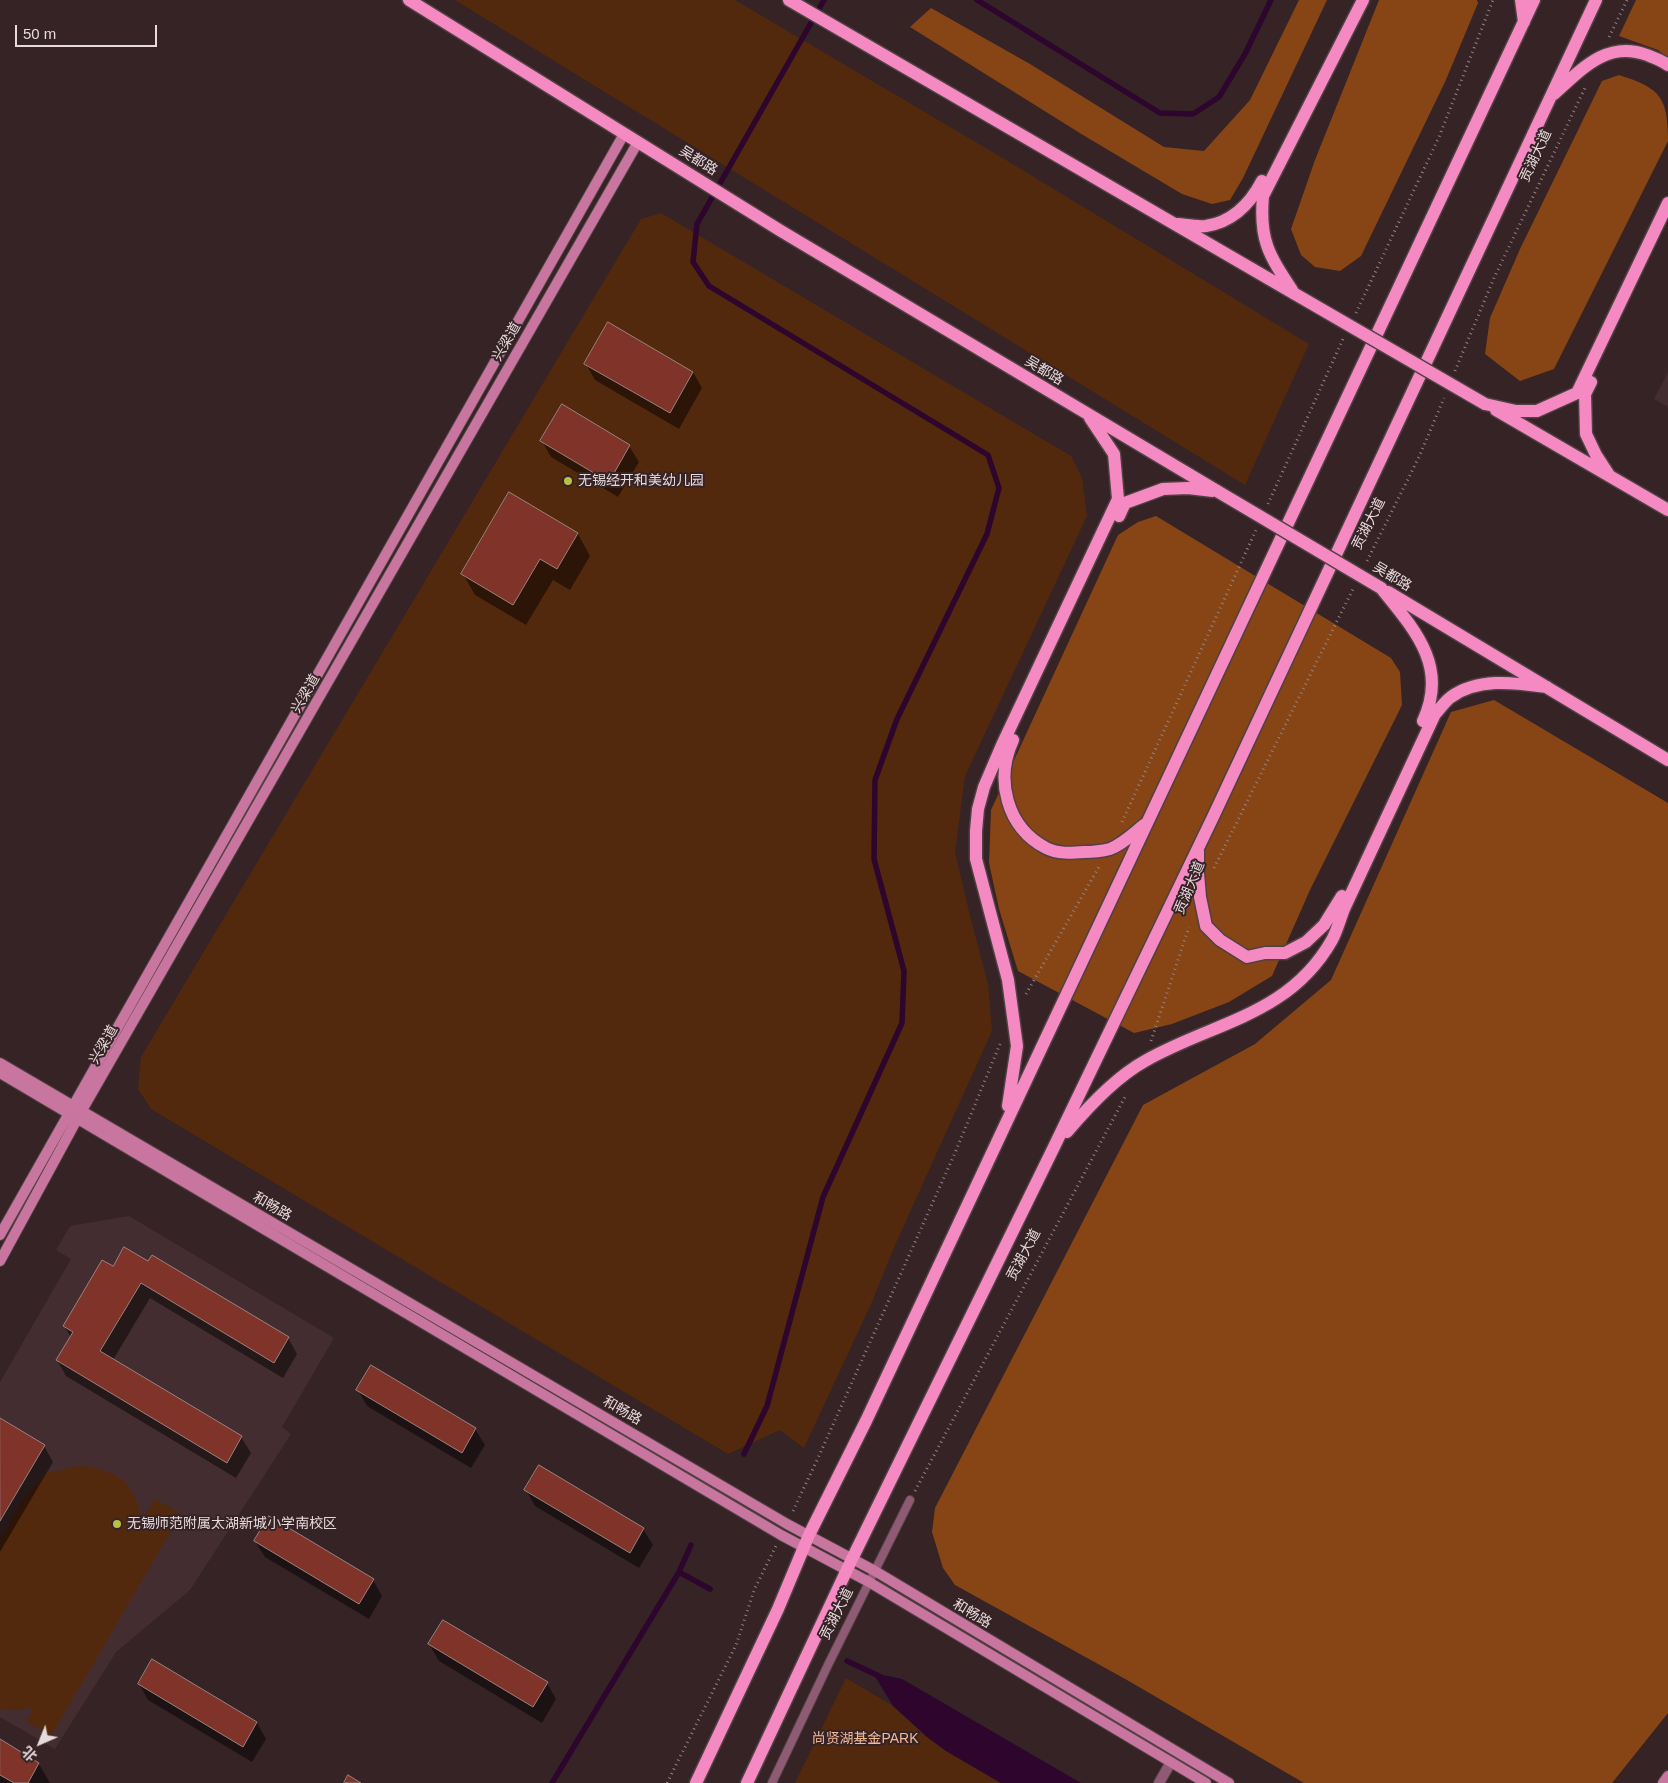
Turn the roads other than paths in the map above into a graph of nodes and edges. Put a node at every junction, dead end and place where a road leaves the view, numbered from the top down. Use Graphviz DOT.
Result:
graph roads {
  1 [pos="409,0"];
  2 [pos="789,0"];
  3 [pos="1354,0"];
  4 [pos="1363,0"];
  5 [pos="1521,0"];
  6 [pos="1534,0"];
  7 [pos="1596,0"];
  8 [pos="1524,22"];
  9 [pos="1668,65"];
  10 [pos="1550,97"];
  11 [pos="624,134"];
  12 [pos="638,142"];
  13 [pos="1668,203"];
  14 [pos="1668,219"];
  15 [pos="1173,223"];
  16 [pos="1295,294"];
  17 [pos="1485,404"];
  18 [pos="1086,414"];
  19 [pos="1609,475"];
  20 [pos="1217,491"];
  21 [pos="1668,510"];
  22 [pos="1381,588"];
  23 [pos="1548,687"];
  24 [pos="1668,760"];
  25 [pos="1148,822"];
  26 [pos="1198,846"];
  27 [pos="0,1063"];
  28 [pos="0,1073"];
  29 [pos="70,1109"];
  30 [pos="80,1115"];
  31 [pos="1005,1123"];
  32 [pos="1053,1149"];
  33 [pos="0,1235"];
  34 [pos="0,1261"];
  35 [pos="910,1500"];
  36 [pos="806,1541"];
  37 [pos="850,1565"];
  38 [pos="875,1571"];
  39 [pos="869,1582"];
  40 [pos="1171,1762"];
  41 [pos="1668,1776"];
  42 [pos="696,1783"];
  43 [pos="747,1783"];
  44 [pos="772,1783"];
  45 [pos="1159,1783"];
  46 [pos="1206,1783"];
  47 [pos="1229,1783"];
  48 [pos="1662,1783"];
  1 -- 11 [label="main road, 吴都路"];
  2 -- 15 [label="main road"];
  3 -- 15 [label="main road"];
  4 -- 16 [label="main road"];
  5 -- 8 [label="main road"];
  6 -- 8 [label="main road"];
  7 -- 10 [label="main road, 贡湖大道"];
  8 -- 25 [label="main road"];
  9 -- 10 [label="main road"];
  10 -- 26 [label="main road, 贡湖大道"];
  11 -- 12 [label="main road, 吴都路"];
  11 -- 29 [label="street, 兴梁道"];
  12 -- 18 [label="main road, 吴都路"];
  12 -- 30 [label="street, 兴梁道"];
  13 -- 17 [label="main road"];
  14 -- 19 [label="main road"];
  15 -- 16 [label="main road"];
  16 -- 17 [label="main road, bridge"];
  17 -- 19 [label="main road"];
  18 -- 20 [label="main road, 吴都路"];
  18 -- 31 [label="main road"];
  19 -- 21 [label="main road"];
  20 -- 22 [label="main road, 吴都路, bridge"];
  20 -- 25 [label="main road"];
  22 -- 23 [label="main road, 吴都路"];
  22 -- 26 [label="main road"];
  23 -- 24 [label="main road, 吴都路"];
  23 -- 32 [label="main road"];
  25 -- 31 [label="main road"];
  26 -- 32 [label="main road, 贡湖大道"];
  27 -- 29 [label="street, 和畅路"];
  28 -- 29 [label="street, 和畅路"];
  29 -- 30 [label="street, 和畅路"];
  29 -- 33 [label="street, 兴梁道"];
  30 -- 34 [label="street, 兴梁道"];
  30 -- 36 [label="street, 和畅路"];
  30 -- 36 [label="street, 和畅路"];
  31 -- 36 [label="main road"];
  32 -- 37 [label="main road, 贡湖大道"];
  35 -- 38 [label="lane, 贡湖大道"];
  36 -- 37 [label="street, 和畅路"];
  36 -- 42 [label="main road"];
  37 -- 38 [label="street, 和畅路"];
  37 -- 39 [label="street, 和畅路"];
  37 -- 43 [label="main road, 贡湖大道"];
  38 -- 39 [label="lane, 贡湖大道"];
  38 -- 47 [label="street, 和畅路"];
  39 -- 40 [label="street, 和畅路"];
  39 -- 44 [label="lane, 贡湖大道"];
  40 -- 45 [label="street"];
  40 -- 46 [label="street, 和畅路"];
  41 -- 48 [label="street"];
}
